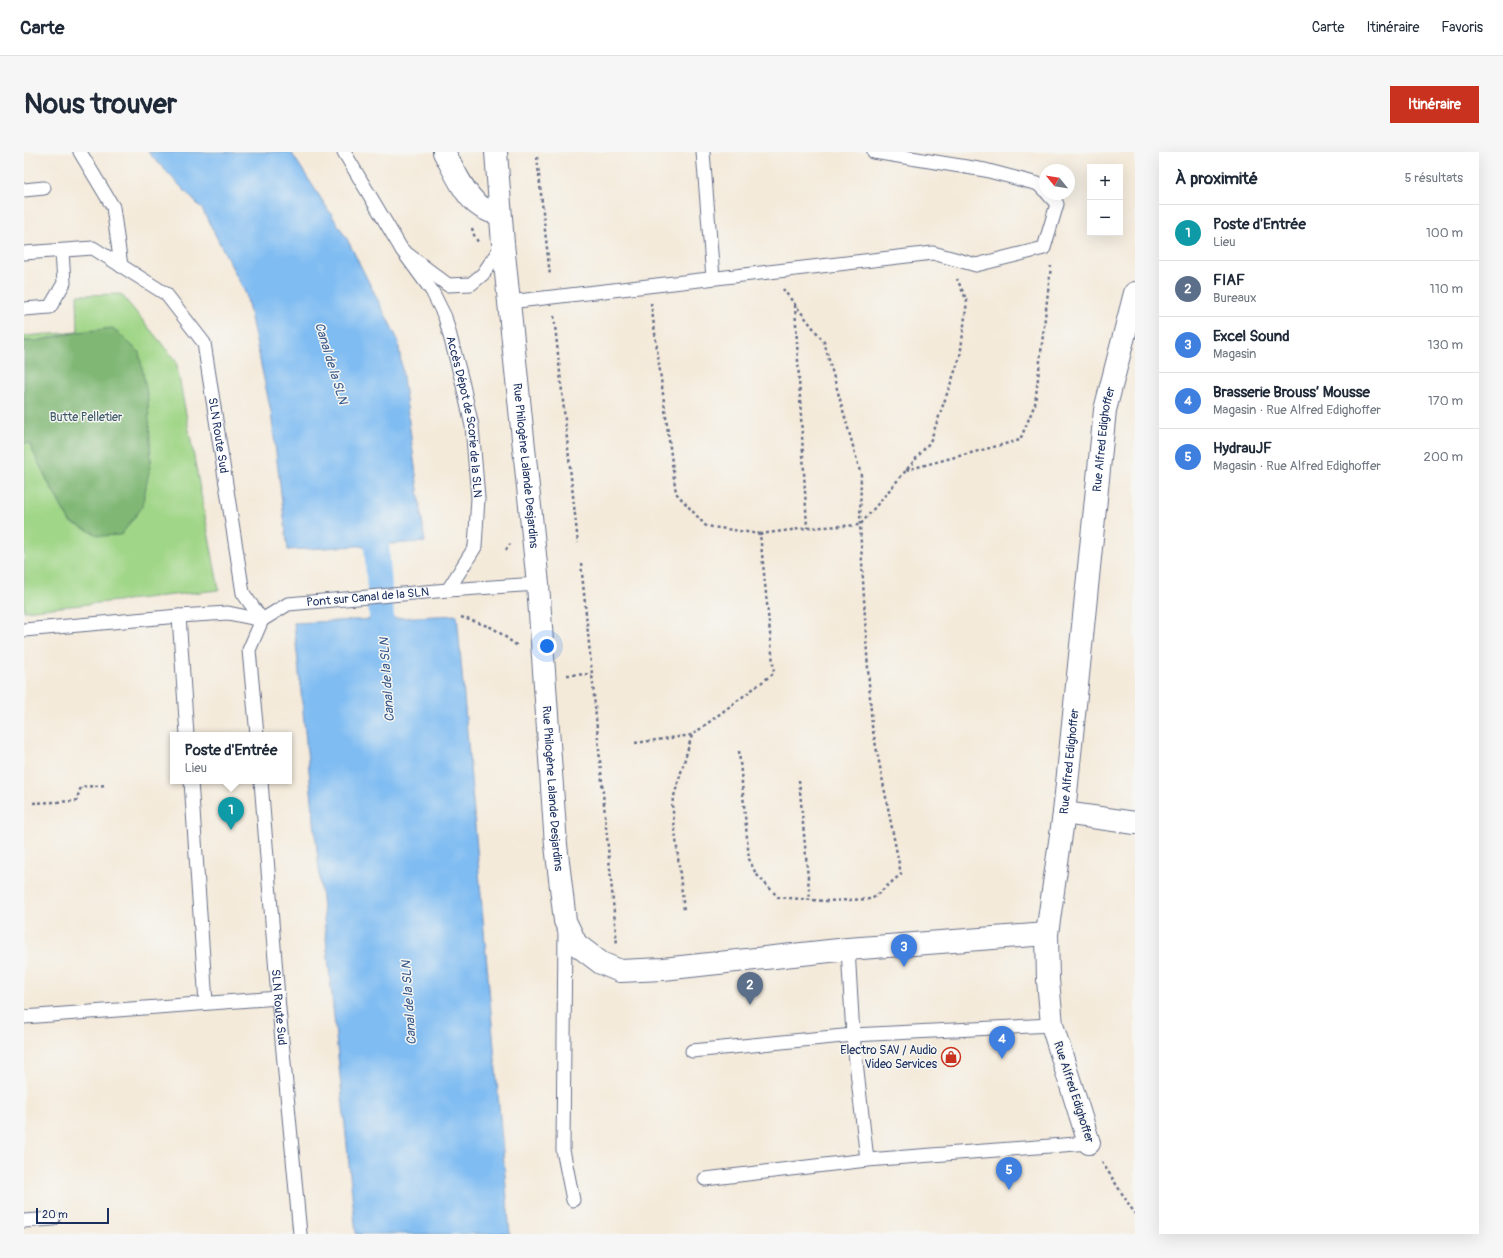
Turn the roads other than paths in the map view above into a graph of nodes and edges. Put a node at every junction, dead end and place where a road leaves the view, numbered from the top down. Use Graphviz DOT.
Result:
graph roads {
  1 [pos="80,152"];
  2 [pos="344,152"];
  3 [pos="444,152"];
  4 [pos="496,152"];
  5 [pos="703,152"];
  6 [pos="874,152"];
  7 [pos="1039,185"];
  8 [pos="44,188"];
  9 [pos="24,190"];
  10 [pos="1053,200"];
  11 [pos="500,214"];
  12 [pos="503,244"];
  13 [pos="62,250"];
  14 [pos="402,250"];
  15 [pos="24,253"];
  16 [pos="121,266"];
  17 [pos="714,278"];
  18 [pos="1135,293"];
  19 [pos="509,302"];
  20 [pos="24,309"];
  21 [pos="538,584"];
  22 [pos="448,590"];
  23 [pos="179,616"];
  24 [pos="262,620"];
  25 [pos="24,630"];
  26 [pos="187,732"];
  27 [pos="257,732"];
  28 [pos="191,784"];
  29 [pos="261,784"];
  30 [pos="1064,813"];
  31 [pos="1135,823"];
  32 [pos="565,921"];
  33 [pos="1047,934"];
  34 [pos="848,949"];
  35 [pos="278,998"];
  36 [pos="206,1003"];
  37 [pos="24,1017"];
  38 [pos="1052,1025"];
  39 [pos="853,1035"];
  40 [pos="692,1051"];
  41 [pos="1089,1143"];
  42 [pos="867,1160"];
  43 [pos="705,1178"];
  44 [pos="573,1200"];
  45 [pos="53,1219"];
  46 [pos="24,1221"];
  47 [pos="300,1234"];
  1 -- 16 [label="lane"];
  2 -- 14 [label="lane, Accès Dépot de Scorie de la SLN"];
  3 -- 11 [label="street"];
  4 -- 11 [label="street, Rue Philogène Lalande Desjardins"];
  5 -- 17 [label="lane"];
  6 -- 7 [label="lane"];
  8 -- 9 [label="lane"];
  10 -- 17 [label="lane"];
  11 -- 12 [label="street, Rue Philogène Lalande Desjardins"];
  12 -- 14 [label="lane, Accès Dépot de Scorie de la SLN"];
  12 -- 19 [label="street, Rue Philogène Lalande Desjardins"];
  13 -- 15 [label="lane, SLN Route Sud"];
  13 -- 16 [label="lane, SLN Route Sud"];
  13 -- 20 [label="lane"];
  14 -- 22 [label="lane, Accès Dépot de Scorie de la SLN"];
  16 -- 24 [label="lane, SLN Route Sud"];
  17 -- 19 [label="lane"];
  18 -- 30 [label="street, Rue Alfred Edighoffer"];
  19 -- 21 [label="street, Rue Philogène Lalande Desjardins"];
  21 -- 22 [label="lane, Pont sur Canal de la SLN"];
  21 -- 32 [label="street, Rue Philogène Lalande Desjardins"];
  22 -- 24 [label="lane, Pont sur Canal de la SLN"];
  23 -- 24 [label="lane"];
  23 -- 25 [label="lane"];
  23 -- 26 [label="lane"];
  24 -- 27 [label="lane"];
  28 -- 36 [label="lane"];
  29 -- 35 [label="lane, SLN Route Sud"];
  30 -- 31 [label="street"];
  30 -- 33 [label="street, Rue Alfred Edighoffer"];
  32 -- 34 [label="street, Rue Philogène Lalande Desjardins"];
  32 -- 44 [label="lane"];
  33 -- 34 [label="street, Rue Philogène Lalande Desjardins"];
  33 -- 38 [label="street, Rue Alfred Edighoffer"];
  34 -- 39 [label="lane"];
  35 -- 36 [label="lane"];
  35 -- 47 [label="lane, SLN Route Sud"];
  36 -- 37 [label="lane"];
  38 -- 39 [label="lane"];
  38 -- 41 [label="street, Rue Alfred Edighoffer"];
  39 -- 40 [label="lane"];
  39 -- 42 [label="lane"];
  41 -- 42 [label="lane"];
  42 -- 43 [label="lane"];
  45 -- 46 [label="lane"];
}
